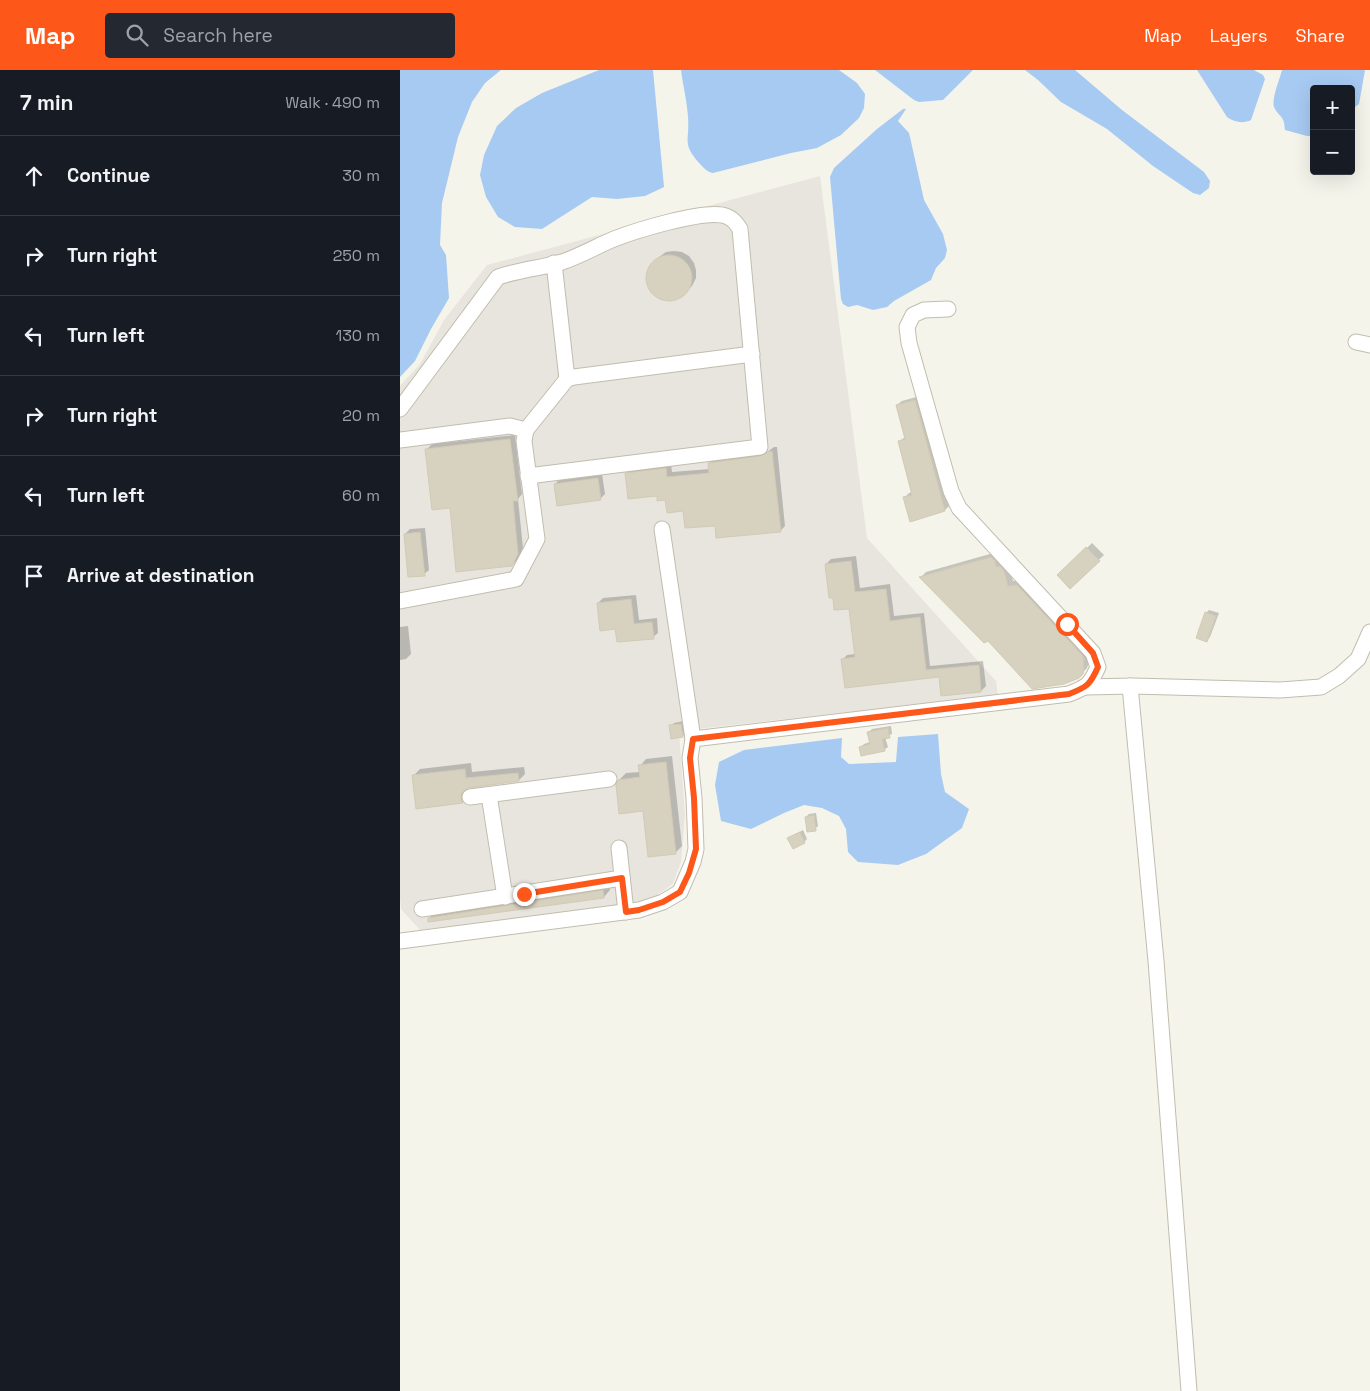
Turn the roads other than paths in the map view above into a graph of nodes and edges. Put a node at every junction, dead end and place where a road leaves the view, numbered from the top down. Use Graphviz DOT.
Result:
graph roads {
  1 [pos="554,263"];
  2 [pos="948,309"];
  3 [pos="752,354"];
  4 [pos="568,379"];
  5 [pos="400,409"];
  6 [pos="526,430"];
  7 [pos="400,440"];
  8 [pos="528,476"];
  9 [pos="662,529"];
  10 [pos="400,601"];
  11 [pos="1370,632"];
  12 [pos="1130,686"];
  13 [pos="1086,688"];
  14 [pos="693,739"];
  15 [pos="609,779"];
  16 [pos="489,795"];
  17 [pos="470,797"];
  18 [pos="619,848"];
  19 [pos="622,878"];
  20 [pos="505,897"];
  21 [pos="422,910"];
  22 [pos="626,912"];
  23 [pos="400,941"];
  24 [pos="1189,1391"];
  1 -- 3 [label="street"];
  1 -- 4 [label="street"];
  1 -- 5 [label="street"];
  2 -- 13 [label="street"];
  3 -- 4 [label="street"];
  3 -- 8 [label="street"];
  4 -- 6 [label="street"];
  6 -- 7 [label="street"];
  6 -- 8 [label="street"];
  8 -- 10 [label="street"];
  9 -- 14 [label="street"];
  11 -- 12 [label="street"];
  12 -- 13 [label="street"];
  12 -- 24 [label="street"];
  13 -- 14 [label="street"];
  14 -- 22 [label="street"];
  15 -- 16 [label="street"];
  16 -- 17 [label="street"];
  16 -- 20 [label="street"];
  18 -- 19 [label="street"];
  19 -- 20 [label="street"];
  19 -- 22 [label="street"];
  20 -- 21 [label="street"];
  22 -- 23 [label="street"];
}
